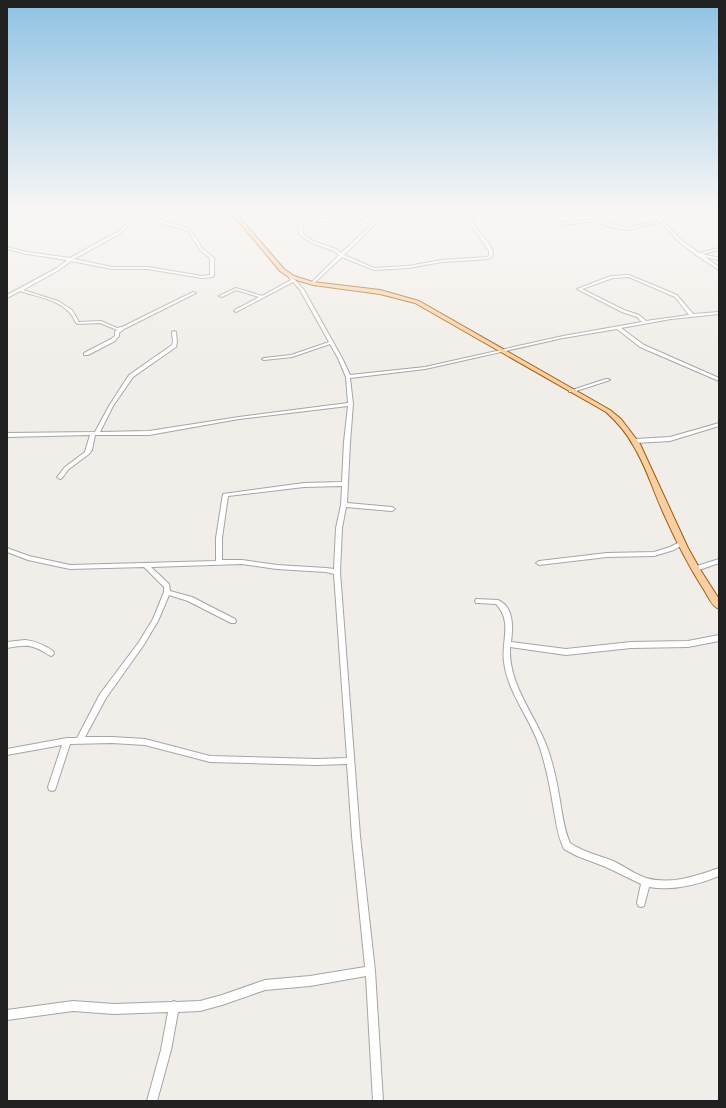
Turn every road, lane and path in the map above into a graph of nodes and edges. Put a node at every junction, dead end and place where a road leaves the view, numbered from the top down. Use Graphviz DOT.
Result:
graph roads {
  1 [pos="66,263"];
  2 [pos="92,263"];
  3 [pos="212,263"];
  4 [pos="276,263"];
  5 [pos="334,263"];
  6 [pos="361,263"];
  7 [pos="432,263"];
  8 [pos="710,263"];
  9 [pos="719,269"];
  10 [pos="288,274"];
  11 [pos="294,280"];
  12 [pos="314,283"];
  13 [pos="20,290"];
  14 [pos="194,293"];
  15 [pos="221,296"];
  16 [pos="262,297"];
  17 [pos="7,298"];
  18 [pos="236,311"];
  19 [pos="719,314"];
  20 [pos="692,315"];
  21 [pos="645,322"];
  22 [pos="617,327"];
  23 [pos="123,328"];
  24 [pos="174,332"];
  25 [pos="330,343"];
  26 [pos="504,351"];
  27 [pos="86,354"];
  28 [pos="264,359"];
  29 [pos="348,377"];
  30 [pos="608,380"];
  31 [pos="719,380"];
  32 [pos="571,391"];
  33 [pos="351,404"];
  34 [pos="719,424"];
  35 [pos="95,434"];
  36 [pos="7,435"];
  37 [pos="635,441"];
  38 [pos="60,477"];
  39 [pos="345,484"];
  40 [pos="344,505"];
  41 [pos="392,509"];
  42 [pos="682,543"];
  43 [pos="7,550"];
  44 [pos="719,561"];
  45 [pos="219,562"];
  46 [pos="539,563"];
  47 [pos="146,566"];
  48 [pos="696,569"];
  49 [pos="337,572"];
  50 [pos="167,592"];
  51 [pos="478,601"];
  52 [pos="719,606"];
  53 [pos="233,622"];
  54 [pos="719,638"];
  55 [pos="507,644"];
  56 [pos="7,645"];
  57 [pos="51,653"];
  58 [pos="80,740"];
  59 [pos="67,741"];
  60 [pos="7,752"];
  61 [pos="351,762"];
  62 [pos="52,787"];
  63 [pos="719,872"];
  64 [pos="646,882"];
  65 [pos="641,903"];
  66 [pos="370,970"];
  67 [pos="174,1006"];
  68 [pos="7,1015"];
  69 [pos="152,1101"];
  70 [pos="378,1101"];
  1 -- 13 [label="street"];
  2 -- 3 [label="street"];
  4 -- 10 [label="main road"];
  5 -- 12 [label="street"];
  6 -- 7 [label="street"];
  8 -- 9 [label="street"];
  10 -- 11 [label="street"];
  10 -- 12 [label="main road"];
  11 -- 16 [label="street"];
  11 -- 25 [label="street"];
  12 -- 26 [label="main road"];
  13 -- 17 [label="street"];
  13 -- 23 [label="street"];
  14 -- 23 [label="street"];
  15 -- 16 [label="street"];
  16 -- 18 [label="street"];
  19 -- 20 [label="street"];
  20 -- 21 [label="street"];
  20 -- 21 [label="street"];
  21 -- 22 [label="street"];
  22 -- 26 [label="street"];
  22 -- 31 [label="street"];
  23 -- 27 [label="street"];
  24 -- 35 [label="street"];
  25 -- 28 [label="street"];
  25 -- 29 [label="street"];
  26 -- 29 [label="street"];
  26 -- 32 [label="main road"];
  29 -- 33 [label="street"];
  30 -- 32 [label="street"];
  32 -- 37 [label="main road"];
  33 -- 35 [label="street"];
  33 -- 39 [label="street"];
  34 -- 37 [label="street"];
  35 -- 36 [label="street"];
  35 -- 38 [label="street"];
  37 -- 42 [label="main road"];
  39 -- 40 [label="street"];
  39 -- 45 [label="street"];
  40 -- 41 [label="street"];
  40 -- 49 [label="street"];
  42 -- 46 [label="street"];
  42 -- 48 [label="main road"];
  43 -- 47 [label="street"];
  44 -- 48 [label="street"];
  45 -- 47 [label="street"];
  45 -- 49 [label="street"];
  47 -- 50 [label="street"];
  48 -- 52 [label="main road"];
  49 -- 61 [label="street"];
  50 -- 53 [label="street"];
  50 -- 58 [label="street"];
  51 -- 55 [label="street"];
  54 -- 55 [label="street"];
  55 -- 64 [label="street"];
  56 -- 57 [label="street"];
  58 -- 59 [label="street"];
  58 -- 61 [label="street"];
  59 -- 60 [label="street"];
  59 -- 62 [label="street"];
  61 -- 66 [label="street"];
  63 -- 64 [label="street"];
  64 -- 65 [label="street"];
  66 -- 67 [label="street"];
  66 -- 70 [label="street"];
  67 -- 68 [label="street"];
  67 -- 69 [label="street"];
}
